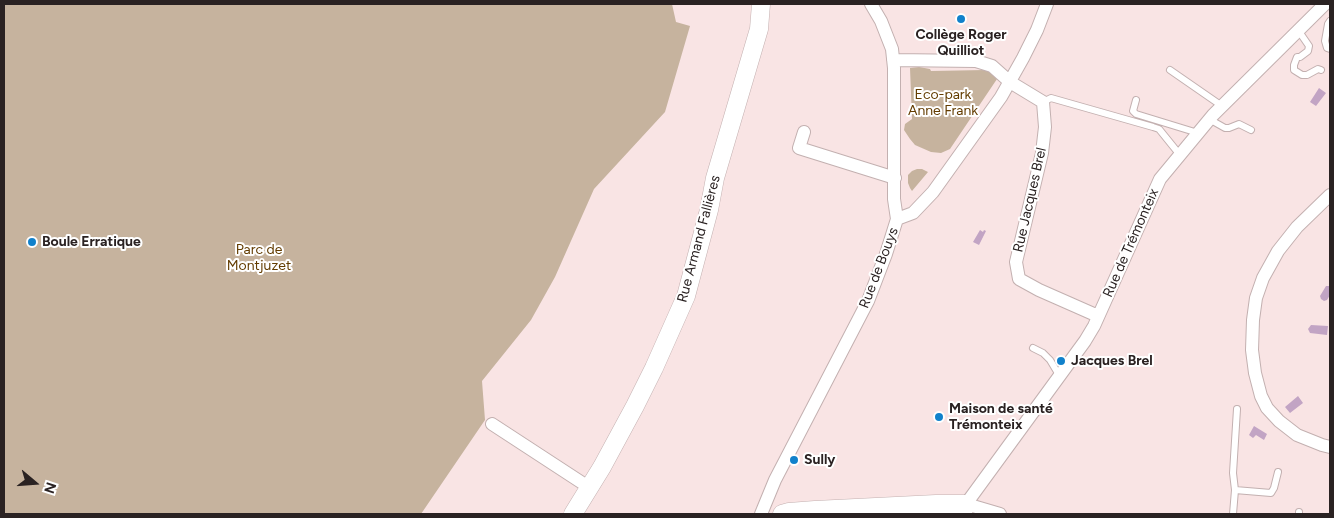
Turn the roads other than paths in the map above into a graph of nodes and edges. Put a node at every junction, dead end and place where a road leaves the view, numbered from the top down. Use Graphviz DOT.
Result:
graph roads {
  1 [pos="761,4"];
  2 [pos="871,4"];
  3 [pos="1047,4"];
  4 [pos="1326,5"];
  5 [pos="1330,21"];
  6 [pos="1298,30"];
  7 [pos="1330,49"];
  8 [pos="893,60"];
  9 [pos="1170,70"];
  10 [pos="1321,70"];
  11 [pos="1010,82"];
  12 [pos="1136,100"];
  13 [pos="1043,102"];
  14 [pos="1222,106"];
  15 [pos="1210,119"];
  16 [pos="1251,130"];
  17 [pos="804,132"];
  18 [pos="1198,133"];
  19 [pos="1180,155"];
  20 [pos="895,178"];
  21 [pos="1330,195"];
  22 [pos="897,219"];
  23 [pos="1098,316"];
  24 [pos="1033,348"];
  25 [pos="1059,375"];
  26 [pos="1237,409"];
  27 [pos="492,424"];
  28 [pos="1330,447"];
  29 [pos="1278,472"];
  30 [pos="590,488"];
  31 [pos="1235,490"];
  32 [pos="964,509"];
  33 [pos="572,514"];
  34 [pos="761,514"];
  35 [pos="782,514"];
  36 [pos="997,514"];
  37 [pos="1233,514"];
  1 -- 30 [label="street, Rue Armand Fallières"];
  2 -- 8 [label="street, Rue de Bouys"];
  3 -- 11 [label="street"];
  4 -- 6 [label="street, Rue de Trémonteix"];
  5 -- 7 [label="lane"];
  6 -- 10 [label="lane"];
  6 -- 14 [label="street, Rue de Trémonteix"];
  8 -- 11 [label="street"];
  8 -- 20 [label="street, Rue de Bouys"];
  9 -- 14 [label="lane"];
  11 -- 13 [label="street"];
  11 -- 22 [label="street"];
  12 -- 18 [label="lane"];
  13 -- 19 [label="lane"];
  13 -- 23 [label="street, Rue Jacques Brel"];
  14 -- 15 [label="street, Rue de Trémonteix"];
  15 -- 16 [label="lane"];
  15 -- 18 [label="street, Rue de Trémonteix"];
  17 -- 20 [label="street"];
  18 -- 19 [label="street, Rue de Trémonteix"];
  19 -- 23 [label="street, Rue de Trémonteix"];
  20 -- 22 [label="street, Rue de Bouys"];
  21 -- 28 [label="street"];
  22 -- 34 [label="street, Rue de Bouys"];
  23 -- 25 [label="street, Rue de Trémonteix"];
  24 -- 25 [label="lane"];
  25 -- 32 [label="street, Rue de Trémonteix"];
  26 -- 31 [label="lane"];
  27 -- 30 [label="street"];
  29 -- 31 [label="lane"];
  30 -- 33 [label="street, Rue Armand Fallières"];
  31 -- 37 [label="lane"];
  32 -- 35 [label="street"];
  32 -- 36 [label="street"];
}
